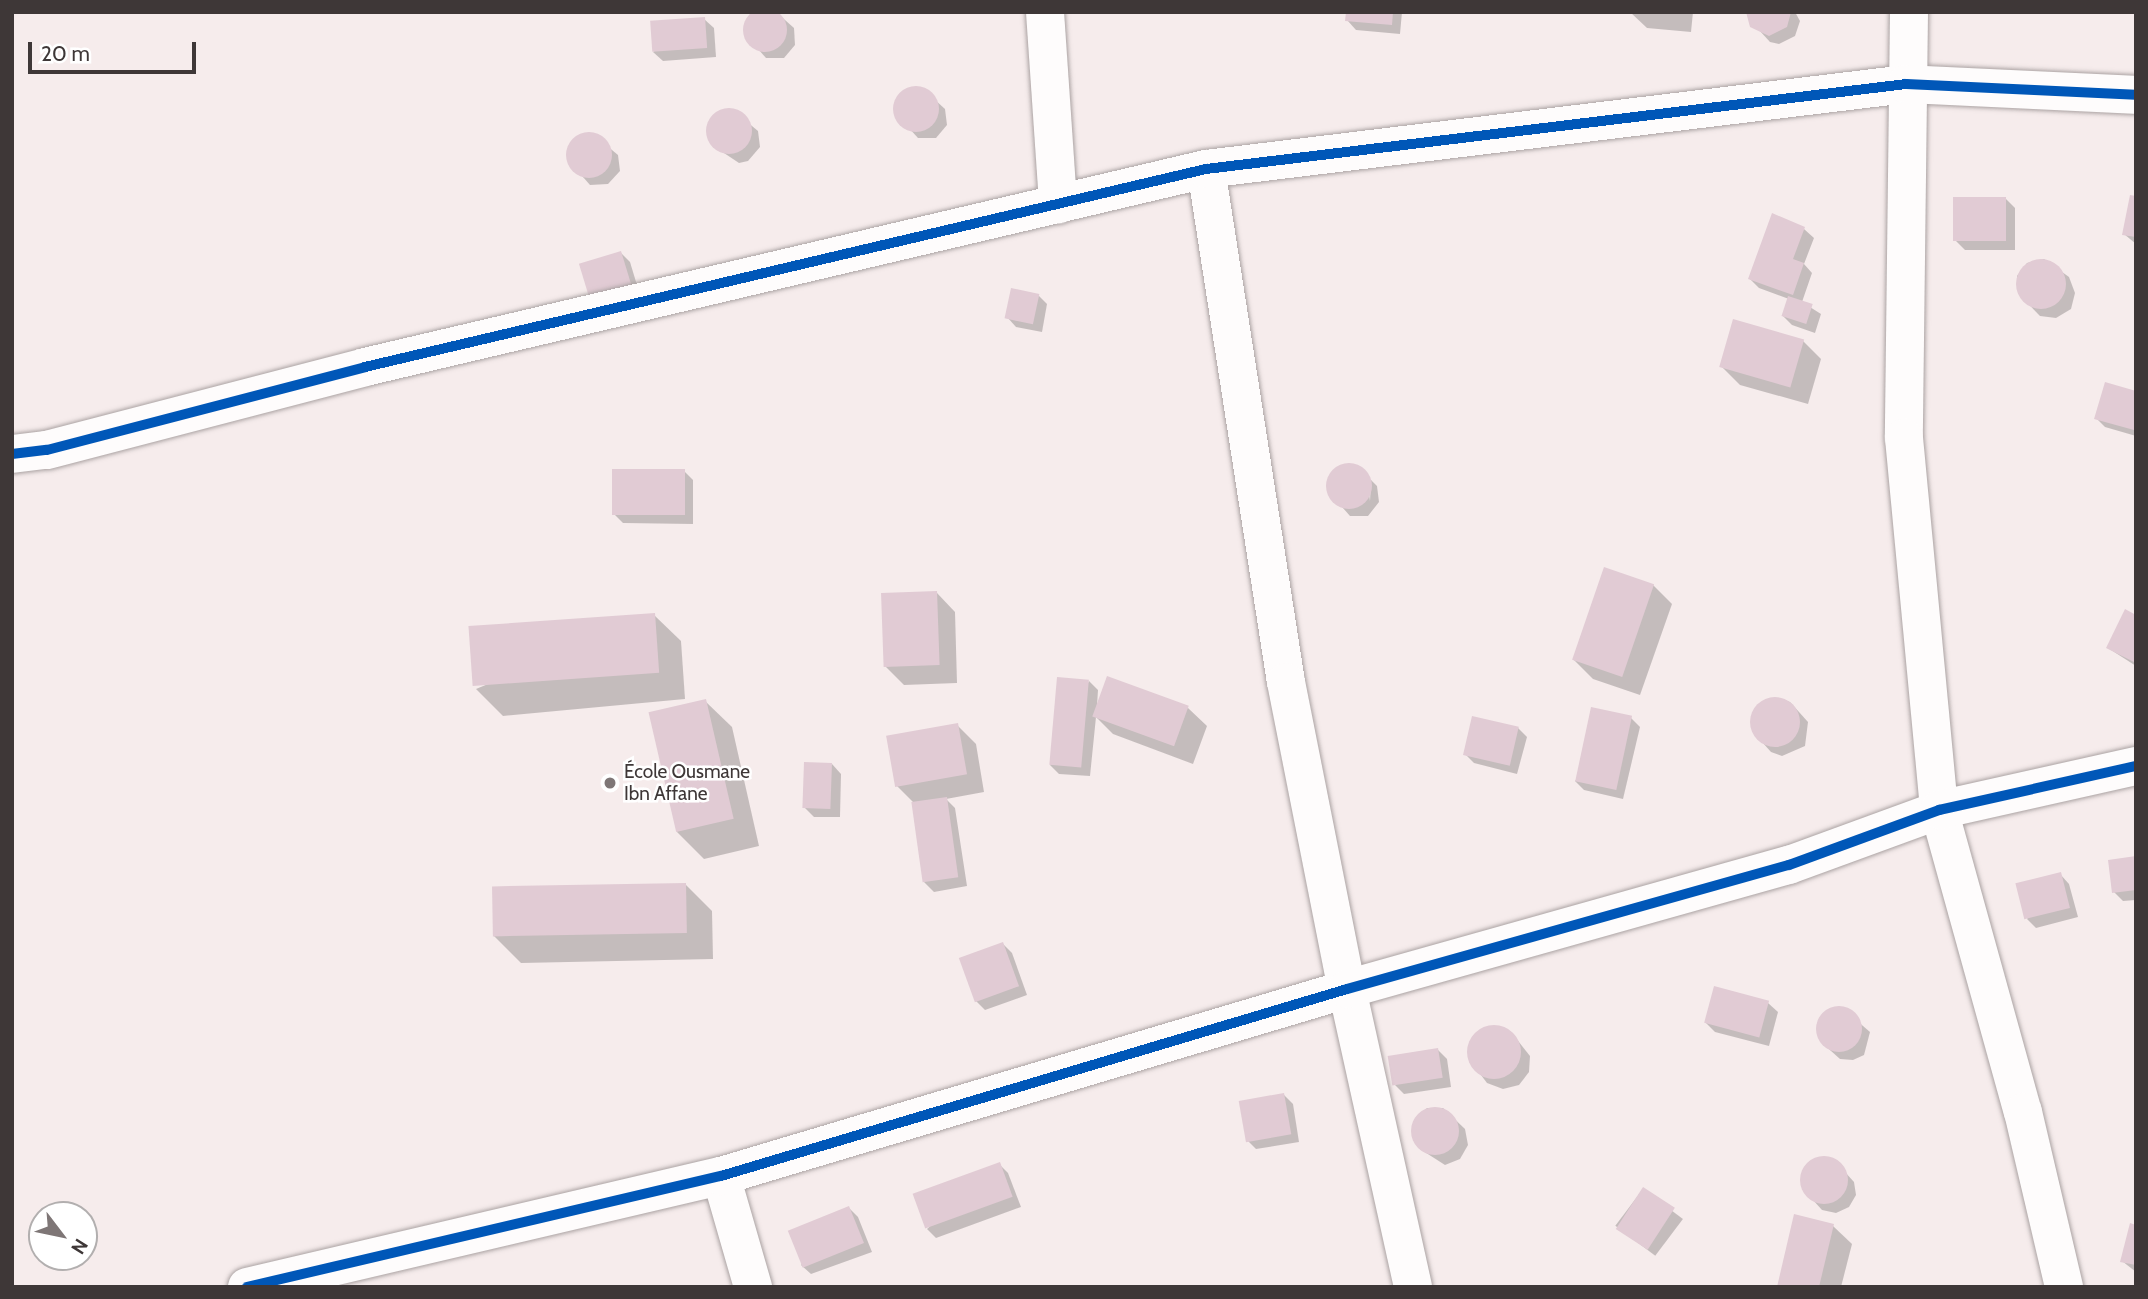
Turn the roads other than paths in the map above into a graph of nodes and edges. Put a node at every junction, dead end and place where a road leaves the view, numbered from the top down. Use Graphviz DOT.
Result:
graph roads {
  1 [pos="1045,12"];
  2 [pos="1909,12"];
  3 [pos="1906,84"];
  4 [pos="2136,95"];
  5 [pos="1206,169"];
  6 [pos="1058,205"];
  7 [pos="12,454"];
  8 [pos="2136,766"];
  9 [pos="1940,810"];
  10 [pos="1347,989"];
  11 [pos="721,1176"];
  12 [pos="247,1287"];
  13 [pos="753,1287"];
  14 [pos="1413,1287"];
  15 [pos="2064,1287"];
  1 -- 6 [label="street"];
  2 -- 3 [label="street"];
  3 -- 4 [label="street"];
  3 -- 5 [label="street"];
  3 -- 9 [label="street"];
  5 -- 6 [label="street"];
  5 -- 10 [label="street"];
  6 -- 7 [label="street"];
  8 -- 9 [label="street"];
  9 -- 10 [label="street"];
  9 -- 15 [label="street"];
  10 -- 11 [label="street"];
  10 -- 14 [label="street"];
  11 -- 12 [label="street"];
  11 -- 13 [label="street"];
}
